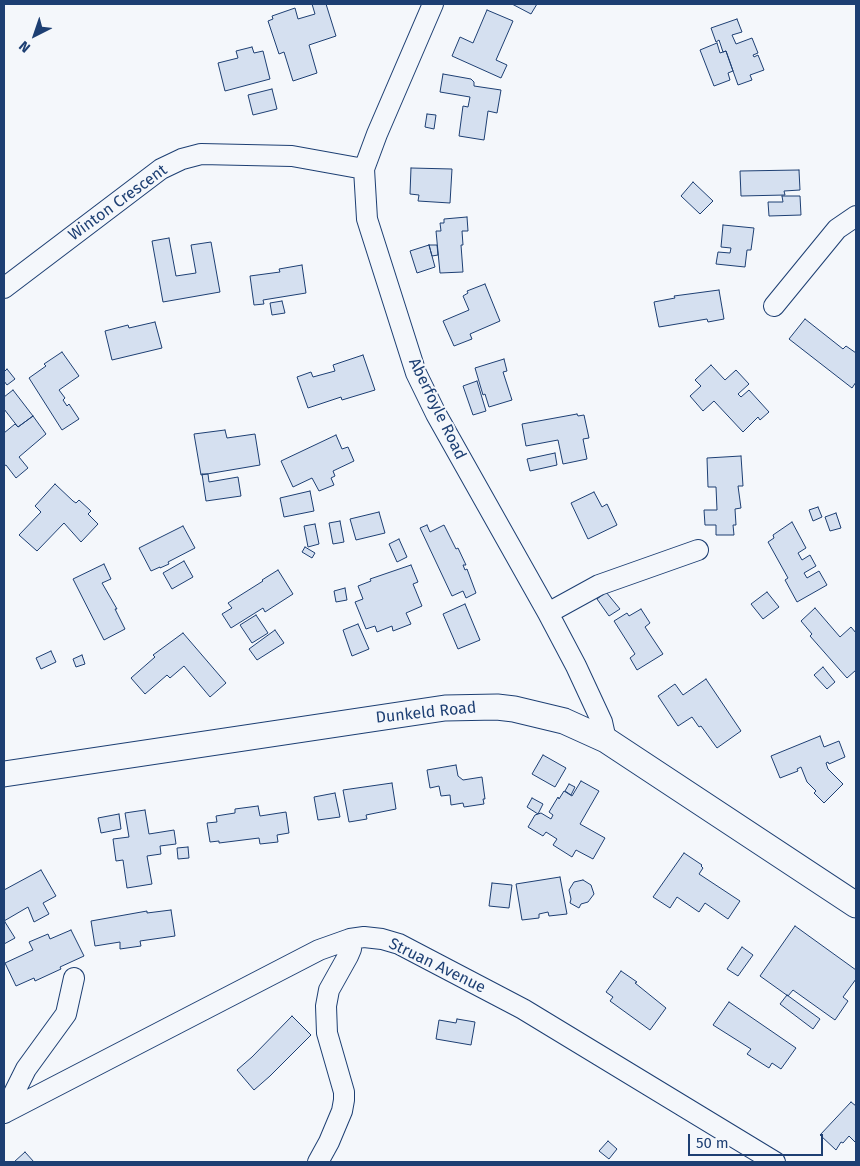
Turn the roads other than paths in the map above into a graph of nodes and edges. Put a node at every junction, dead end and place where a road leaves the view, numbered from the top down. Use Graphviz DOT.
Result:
graph roads {
  1 [pos="433,4"];
  2 [pos="364,169"];
  3 [pos="856,216"];
  4 [pos="4,288"];
  5 [pos="774,306"];
  6 [pos="698,550"];
  7 [pos="548,613"];
  8 [pos="606,740"];
  9 [pos="4,774"];
  10 [pos="856,905"];
  11 [pos="350,939"];
  12 [pos="74,978"];
  13 [pos="4,1113"];
  14 [pos="318,1162"];
  15 [pos="775,1162"];
  1 -- 2 [label="street, Aberfoyle Road"];
  2 -- 4 [label="street, Winton Crescent"];
  2 -- 7 [label="street, Aberfoyle Road"];
  3 -- 5 [label="street"];
  6 -- 7 [label="street"];
  7 -- 8 [label="street, Aberfoyle Road"];
  8 -- 9 [label="main road, Dunkeld Road"];
  8 -- 10 [label="main road, Dunkeld Road"];
  11 -- 13 [label="street, Struan Avenue"];
  11 -- 14 [label="street"];
  11 -- 15 [label="street, Struan Avenue"];
  12 -- 13 [label="street"];
}
